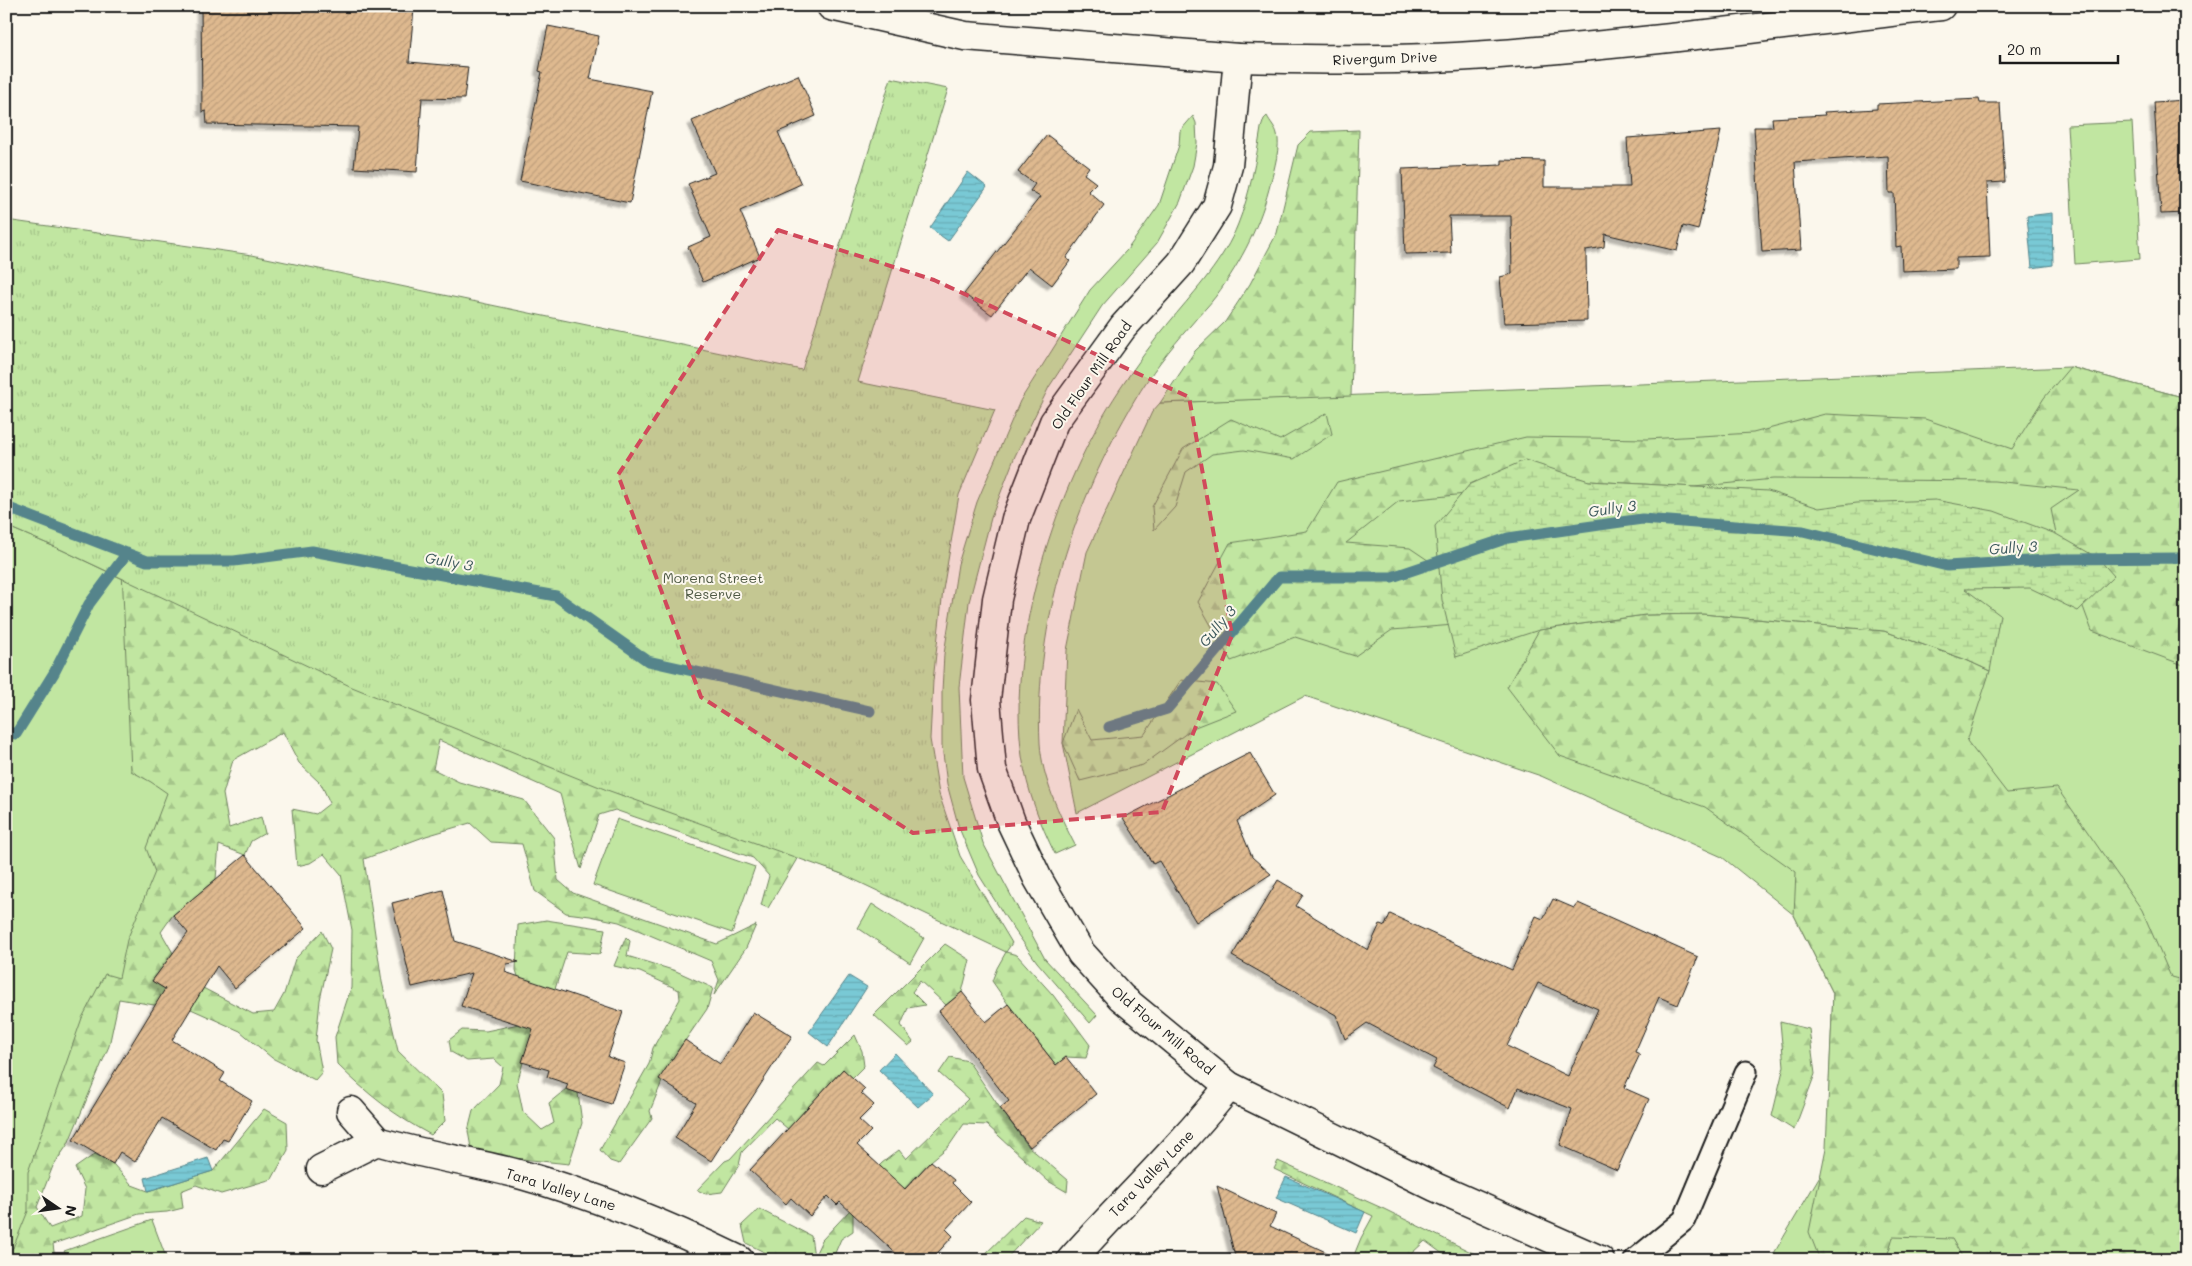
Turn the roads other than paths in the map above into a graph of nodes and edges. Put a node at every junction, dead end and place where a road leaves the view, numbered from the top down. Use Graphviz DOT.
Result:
graph roads {
  1 [pos="831,6"];
  2 [pos="1941,6"];
  3 [pos="1238,58"];
  4 [pos="1746,1072"];
  5 [pos="1230,1086"];
  6 [pos="351,1111"];
  7 [pos="377,1141"];
  8 [pos="321,1169"];
  9 [pos="738,1260"];
  10 [pos="1071,1260"];
  11 [pos="1600,1260"];
  12 [pos="1635,1260"];
  1 -- 3 [label="street, Rivergum Drive"];
  2 -- 3 [label="street, Rivergum Drive"];
  3 -- 5 [label="street, Old Flour Mill Road"];
  4 -- 12 [label="lane"];
  5 -- 10 [label="street, Tara Valley Lane"];
  5 -- 11 [label="street, Old Flour Mill Road"];
  6 -- 7 [label="street"];
  7 -- 8 [label="street"];
  7 -- 9 [label="street, Tara Valley Lane"];
}
